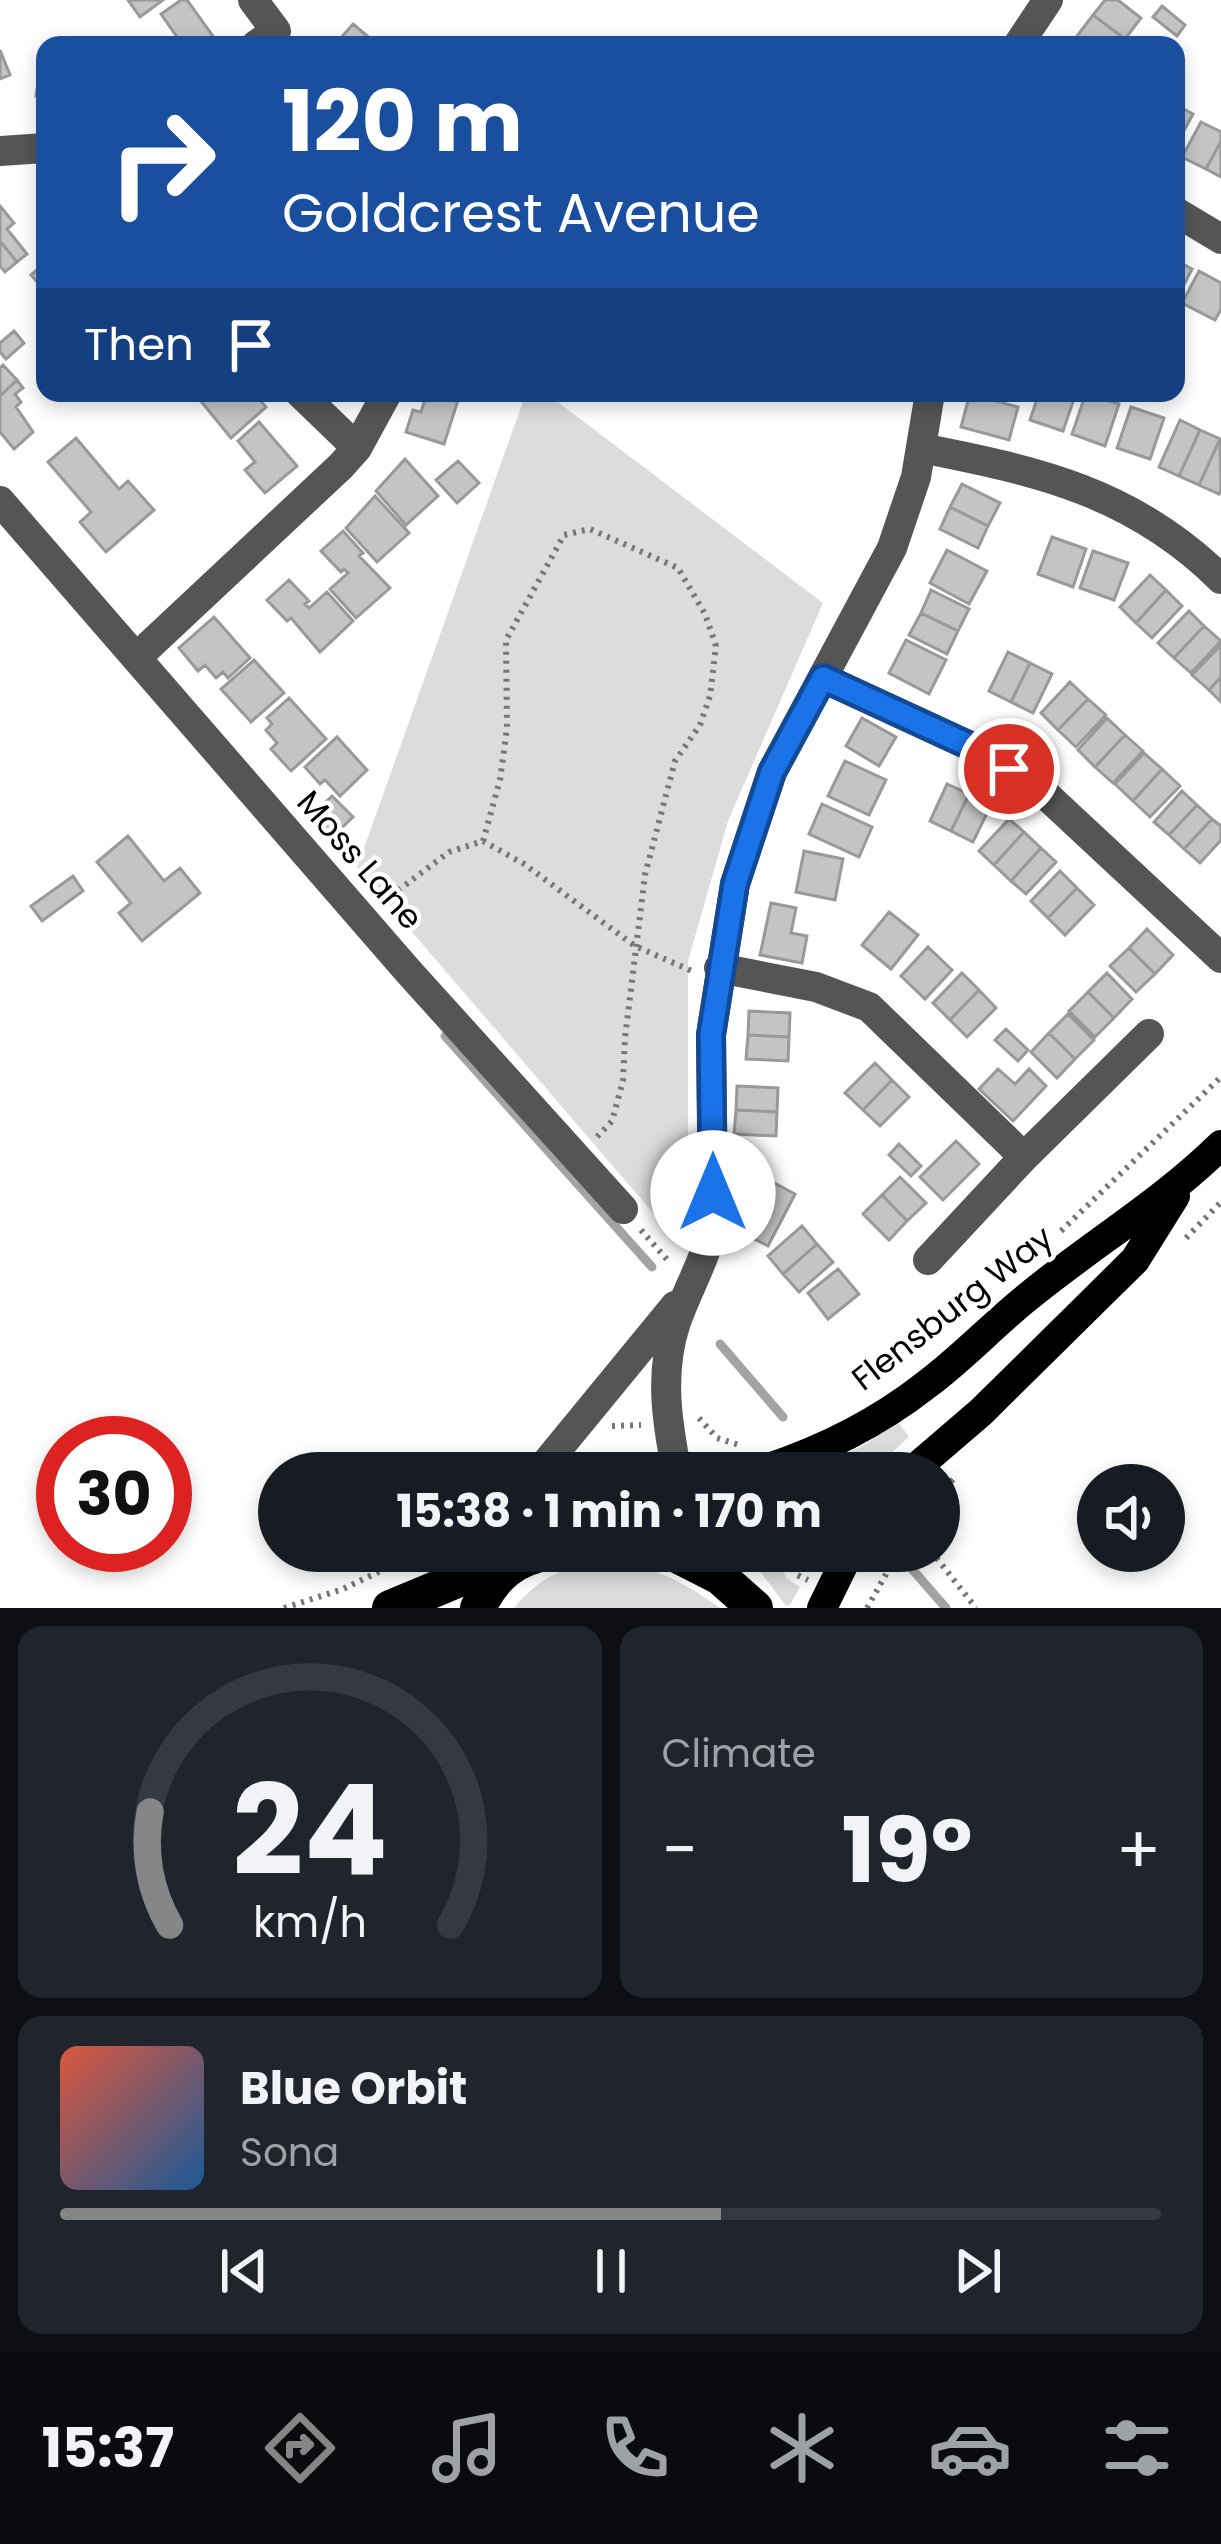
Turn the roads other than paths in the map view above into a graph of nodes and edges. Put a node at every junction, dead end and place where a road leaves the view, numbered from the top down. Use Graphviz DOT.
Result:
graph roads {
  1 [pos="254,0"];
  2 [pos="1048,0"];
  3 [pos="270,36"];
  4 [pos="1024,36"];
  5 [pos="36,149"];
  6 [pos="0,151"];
  7 [pos="1185,217"];
  8 [pos="1221,239"];
  9 [pos="309,402"];
  10 [pos="382,402"];
  11 [pos="929,402"];
  12 [pos="357,448"];
  13 [pos="921,448"];
  14 [pos="0,501"];
  15 [pos="1221,579"];
  16 [pos="136,658"];
  17 [pos="823,678"];
  18 [pos="1221,958"];
  19 [pos="718,975"];
  20 [pos="1149,1034"];
  21 [pos="1221,1145"];
  22 [pos="1024,1157"];
  23 [pos="1184,1181"];
  24 [pos="623,1209"];
  25 [pos="928,1260"];
  26 [pos="690,1288"];
  27 [pos="555,1452"];
  28 [pos="672,1452"];
  29 [pos="787,1452"];
  30 [pos="934,1452"];
  31 [pos="481,1572"];
  32 [pos="508,1572"];
  33 [pos="721,1572"];
  34 [pos="840,1572"];
  35 [pos="390,1608"];
  36 [pos="478,1608"];
  37 [pos="755,1608"];
  38 [pos="822,1608"];
  1 -- 3 [label="street"];
  2 -- 4 [label="street"];
  5 -- 6 [label="street"];
  7 -- 8 [label="street"];
  9 -- 12 [label="street"];
  10 -- 12 [label="street"];
  11 -- 13 [label="street"];
  12 -- 16 [label="street"];
  13 -- 15 [label="street"];
  13 -- 17 [label="street"];
  14 -- 16 [label="street, Moss Lane"];
  16 -- 24 [label="street, Moss Lane"];
  17 -- 18 [label="street"];
  17 -- 19 [label="street"];
  19 -- 22 [label="street"];
  19 -- 26 [label="street"];
  20 -- 22 [label="street"];
  21 -- 23 [label="main road, Flensburg Way"];
  22 -- 25 [label="street"];
  23 -- 29 [label="main road, Flensburg Way"];
  23 -- 30 [label="main road, Flensburg Way"];
  26 -- 27 [label="street"];
  26 -- 28 [label="street"];
  31 -- 35 [label="highway"];
  32 -- 36 [label="highway"];
  33 -- 37 [label="highway"];
  34 -- 38 [label="main road"];
}
